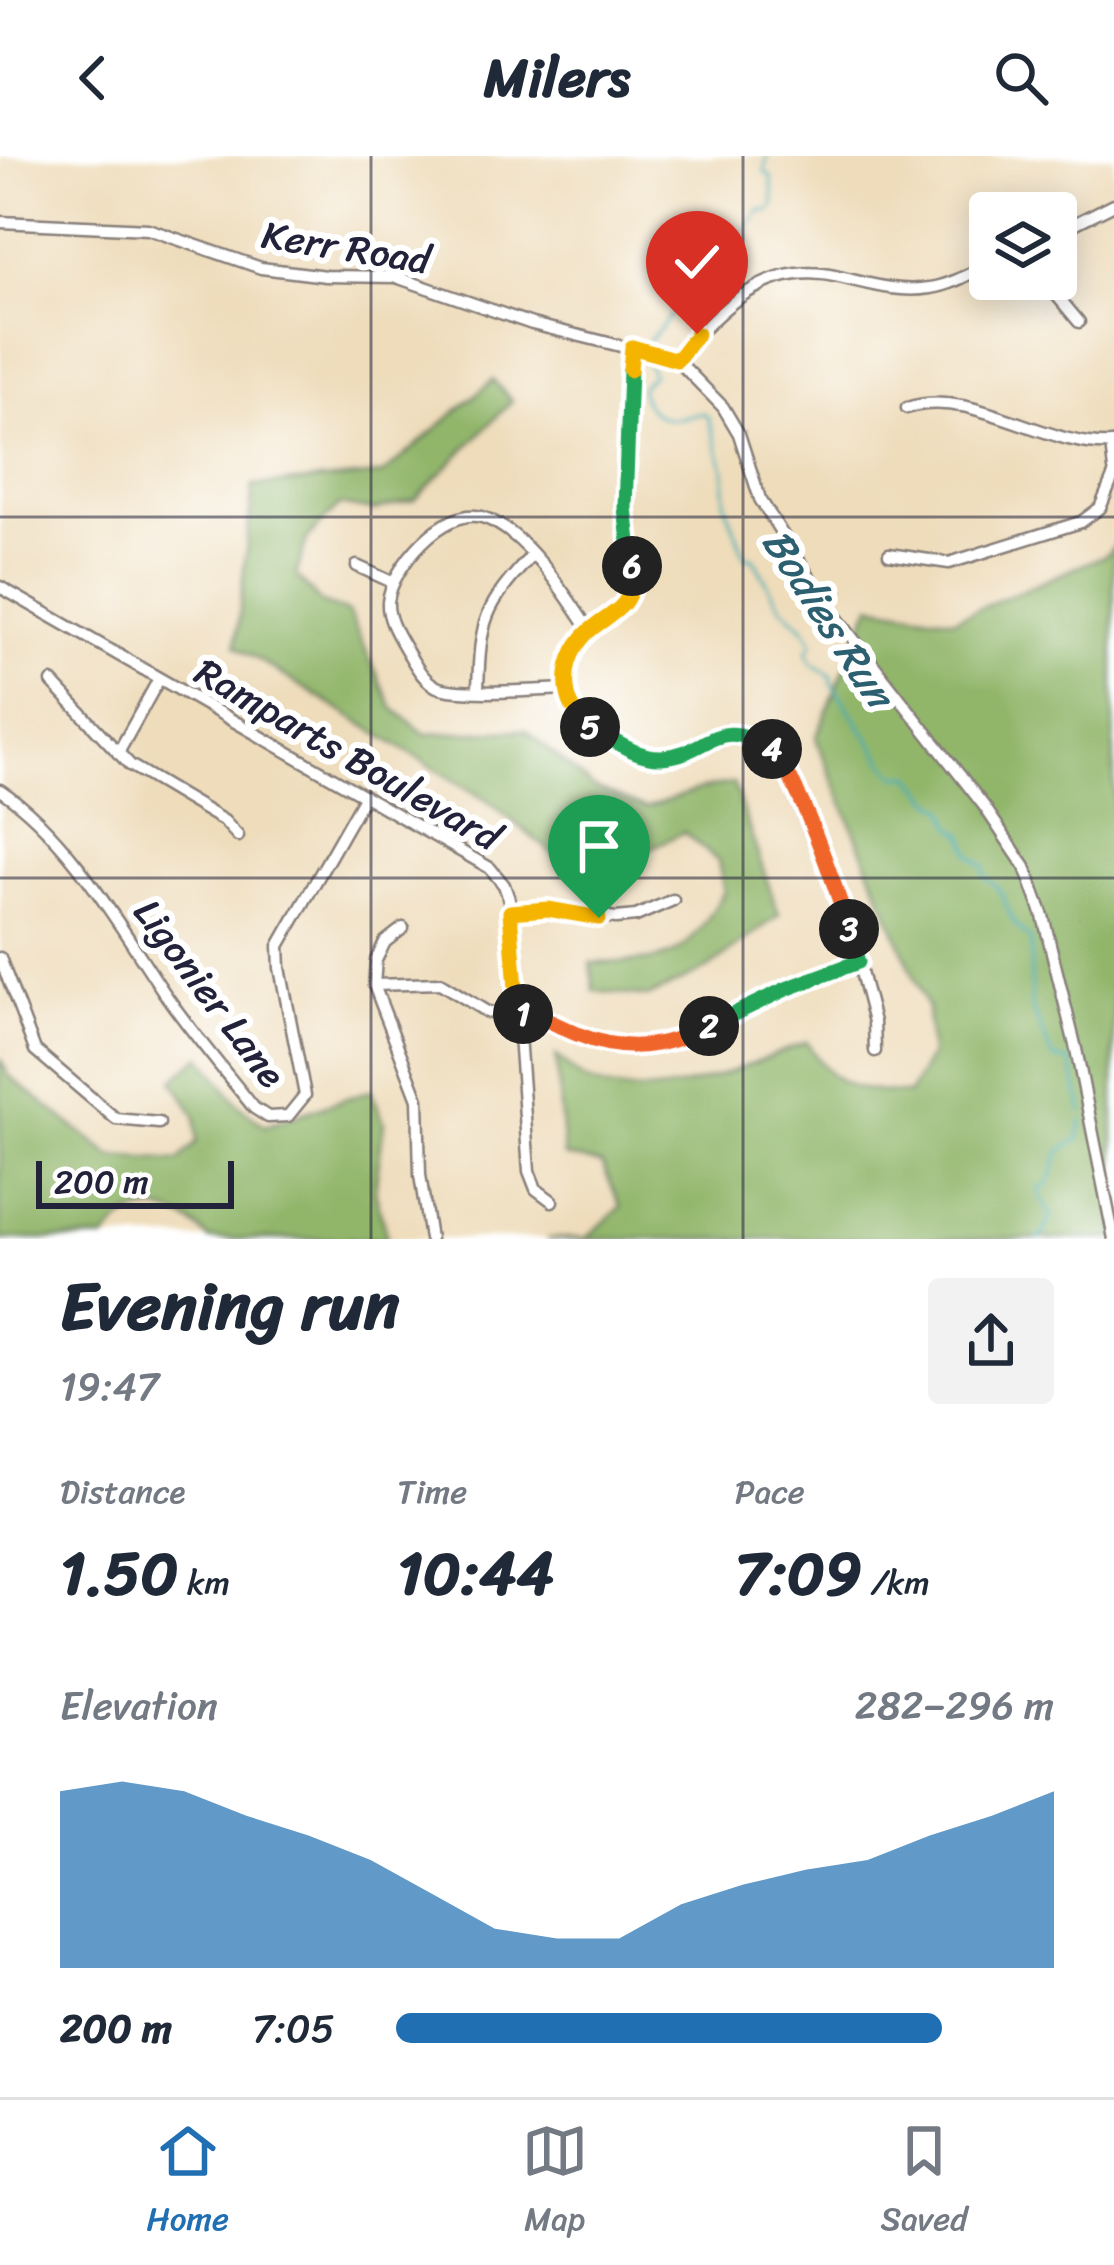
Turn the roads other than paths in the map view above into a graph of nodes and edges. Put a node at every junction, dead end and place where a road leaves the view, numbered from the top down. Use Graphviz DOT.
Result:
graph roads {
  1 [pos="1114,204"];
  2 [pos="0,222"];
  3 [pos="1077,222"];
  4 [pos="969,274"];
  5 [pos="1061,300"];
  6 [pos="1079,322"];
  7 [pos="632,347"];
  8 [pos="677,360"];
  9 [pos="908,408"];
  10 [pos="1112,444"];
  11 [pos="1114,472"];
  12 [pos="532,554"];
  13 [pos="889,554"];
  14 [pos="357,566"];
  15 [pos="392,582"];
  16 [pos="0,587"];
  17 [pos="590,630"];
  18 [pos="159,679"];
  19 [pos="52,682"];
  20 [pos="478,689"];
  21 [pos="566,689"];
  22 [pos="118,753"];
  23 [pos="0,790"];
  24 [pos="364,796"];
  25 [pos="238,836"];
  26 [pos="673,900"];
  27 [pos="510,912"];
  28 [pos="404,928"];
  29 [pos="0,958"];
  30 [pos="858,962"];
  31 [pos="374,985"];
  32 [pos="518,1014"];
  33 [pos="875,1051"];
  34 [pos="159,1124"];
  35 [pos="551,1201"];
  36 [pos="430,1239"];
  37 [pos="1114,1239"];
  1 -- 3 [label="street"];
  2 -- 7 [label="street, Kerr Road"];
  4 -- 8 [label="street"];
  5 -- 6 [label="street"];
  7 -- 8 [label="street, Kerr Road"];
  7 -- 17 [label="street"];
  8 -- 37 [label="street"];
  9 -- 10 [label="street"];
  10 -- 11 [label="street"];
  11 -- 13 [label="street"];
  12 -- 15 [label="street"];
  12 -- 17 [label="street"];
  12 -- 20 [label="street"];
  14 -- 15 [label="street"];
  15 -- 20 [label="street"];
  16 -- 18 [label="street, Ramparts Boulevard"];
  17 -- 21 [label="street"];
  18 -- 22 [label="street"];
  18 -- 24 [label="street, Ramparts Boulevard"];
  19 -- 22 [label="street"];
  20 -- 21 [label="street"];
  21 -- 30 [label="street"];
  22 -- 25 [label="street"];
  23 -- 24 [label="street, Ligonier Lane"];
  24 -- 27 [label="street, Ramparts Boulevard"];
  26 -- 27 [label="street"];
  27 -- 32 [label="street, Ramparts Boulevard"];
  28 -- 31 [label="street"];
  29 -- 34 [label="street"];
  30 -- 32 [label="street"];
  30 -- 33 [label="street"];
  31 -- 32 [label="street"];
  31 -- 36 [label="street"];
  32 -- 35 [label="street, Ramparts Boulevard"];
}
